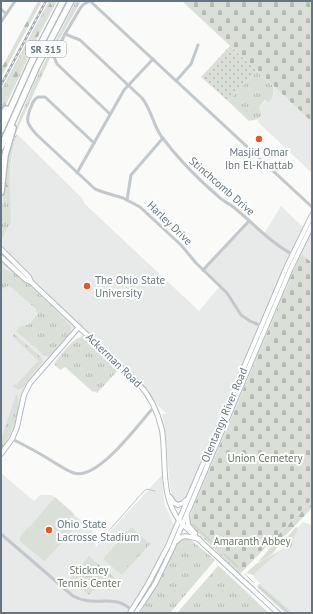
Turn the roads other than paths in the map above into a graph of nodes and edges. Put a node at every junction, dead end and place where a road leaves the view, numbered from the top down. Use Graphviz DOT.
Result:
graph roads {
  1 [pos="15,1"];
  2 [pos="63,1"];
  3 [pos="71,1"];
  4 [pos="90,1"];
  5 [pos="1,9"];
  6 [pos="6,14"];
  7 [pos="1,22"];
  8 [pos="65,34"];
  9 [pos="198,44"];
  10 [pos="153,59"];
  11 [pos="176,81"];
  12 [pos="128,85"];
  13 [pos="16,94"];
  14 [pos="22,97"];
  15 [pos="110,114"];
  16 [pos="1,119"];
  17 [pos="1,130"];
  18 [pos="163,138"];
  19 [pos="94,143"];
  20 [pos="1,147"];
  21 [pos="77,173"];
  22 [pos="1,192"];
  23 [pos="128,200"];
  24 [pos="312,207"];
  25 [pos="312,215"];
  26 [pos="249,221"];
  27 [pos="312,225"];
  28 [pos="1,249"];
  29 [pos="295,255"];
  30 [pos="1,257"];
  31 [pos="203,270"];
  32 [pos="31,282"];
  33 [pos="79,327"];
  34 [pos="264,327"];
  35 [pos="154,407"];
  36 [pos="12,439"];
  37 [pos="1,454"];
  38 [pos="167,492"];
  39 [pos="189,495"];
  40 [pos="188,512"];
  41 [pos="178,520"];
  42 [pos="182,524"];
  43 [pos="1,534"];
  44 [pos="199,539"];
  45 [pos="206,546"];
  46 [pos="172,549"];
  47 [pos="134,612"];
  48 [pos="278,613"];
  1 -- 6 [label="street"];
  2 -- 13 [label="highway, SR 315"];
  3 -- 14 [label="highway, SR 315"];
  4 -- 8 [label="street"];
  4 -- 10 [label="street"];
  5 -- 6 [label="street"];
  6 -- 7 [label="street"];
  8 -- 12 [label="street, Stinchcomb Drive"];
  8 -- 15 [label="street"];
  9 -- 11 [label="street"];
  10 -- 11 [label="street"];
  10 -- 12 [label="street"];
  11 -- 24 [label="street"];
  12 -- 15 [label="street"];
  12 -- 18 [label="street, Stinchcomb Drive"];
  13 -- 16 [label="highway"];
  13 -- 17 [label="highway, SR 315"];
  14 -- 20 [label="highway, SR 315"];
  14 -- 22 [label="highway"];
  15 -- 19 [label="street"];
  18 -- 23 [label="street"];
  18 -- 26 [label="street, Stinchcomb Drive"];
  19 -- 21 [label="street"];
  19 -- 21 [label="street, Harley Drive"];
  21 -- 23 [label="street, Harley Drive"];
  23 -- 31 [label="street, Harley Drive"];
  25 -- 29 [label="main road, Olentangy River Road"];
  26 -- 29 [label="street, Stinchcomb Drive"];
  26 -- 31 [label="street"];
  27 -- 29 [label="main road, Olentangy River Road"];
  28 -- 32 [label="main road, Ackerman Road"];
  29 -- 34 [label="main road, Olentangy River Road"];
  30 -- 32 [label="main road, Ackerman Road"];
  31 -- 34 [label="street, Harley Drive"];
  32 -- 33 [label="main road, Ackerman Road"];
  33 -- 35 [label="main road, Ackerman Road"];
  33 -- 36 [label="main road"];
  34 -- 39 [label="main road, Olentangy River Road"];
  34 -- 40 [label="main road, Olentangy River Road"];
  35 -- 36 [label="street"];
  35 -- 38 [label="main road, Ackerman Road"];
  36 -- 37 [label="main road"];
  38 -- 39 [label="main road"];
  38 -- 41 [label="main road, Ackerman Road"];
  39 -- 41 [label="main road, Olentangy River Road"];
  40 -- 42 [label="main road, Olentangy River Road"];
  40 -- 45 [label="main road"];
  41 -- 42 [label="main road, Ackerman Road"];
  41 -- 47 [label="main road, Olentangy River Road"];
  42 -- 44 [label="main road, Ackerman Road"];
  42 -- 46 [label="main road, Olentangy River Road"];
  43 -- 47 [label="street"];
  44 -- 45 [label="main road, Ackerman Road"];
  44 -- 46 [label="main road"];
  45 -- 48 [label="main road"];
  46 -- 47 [label="main road, Olentangy River Road"];
}
